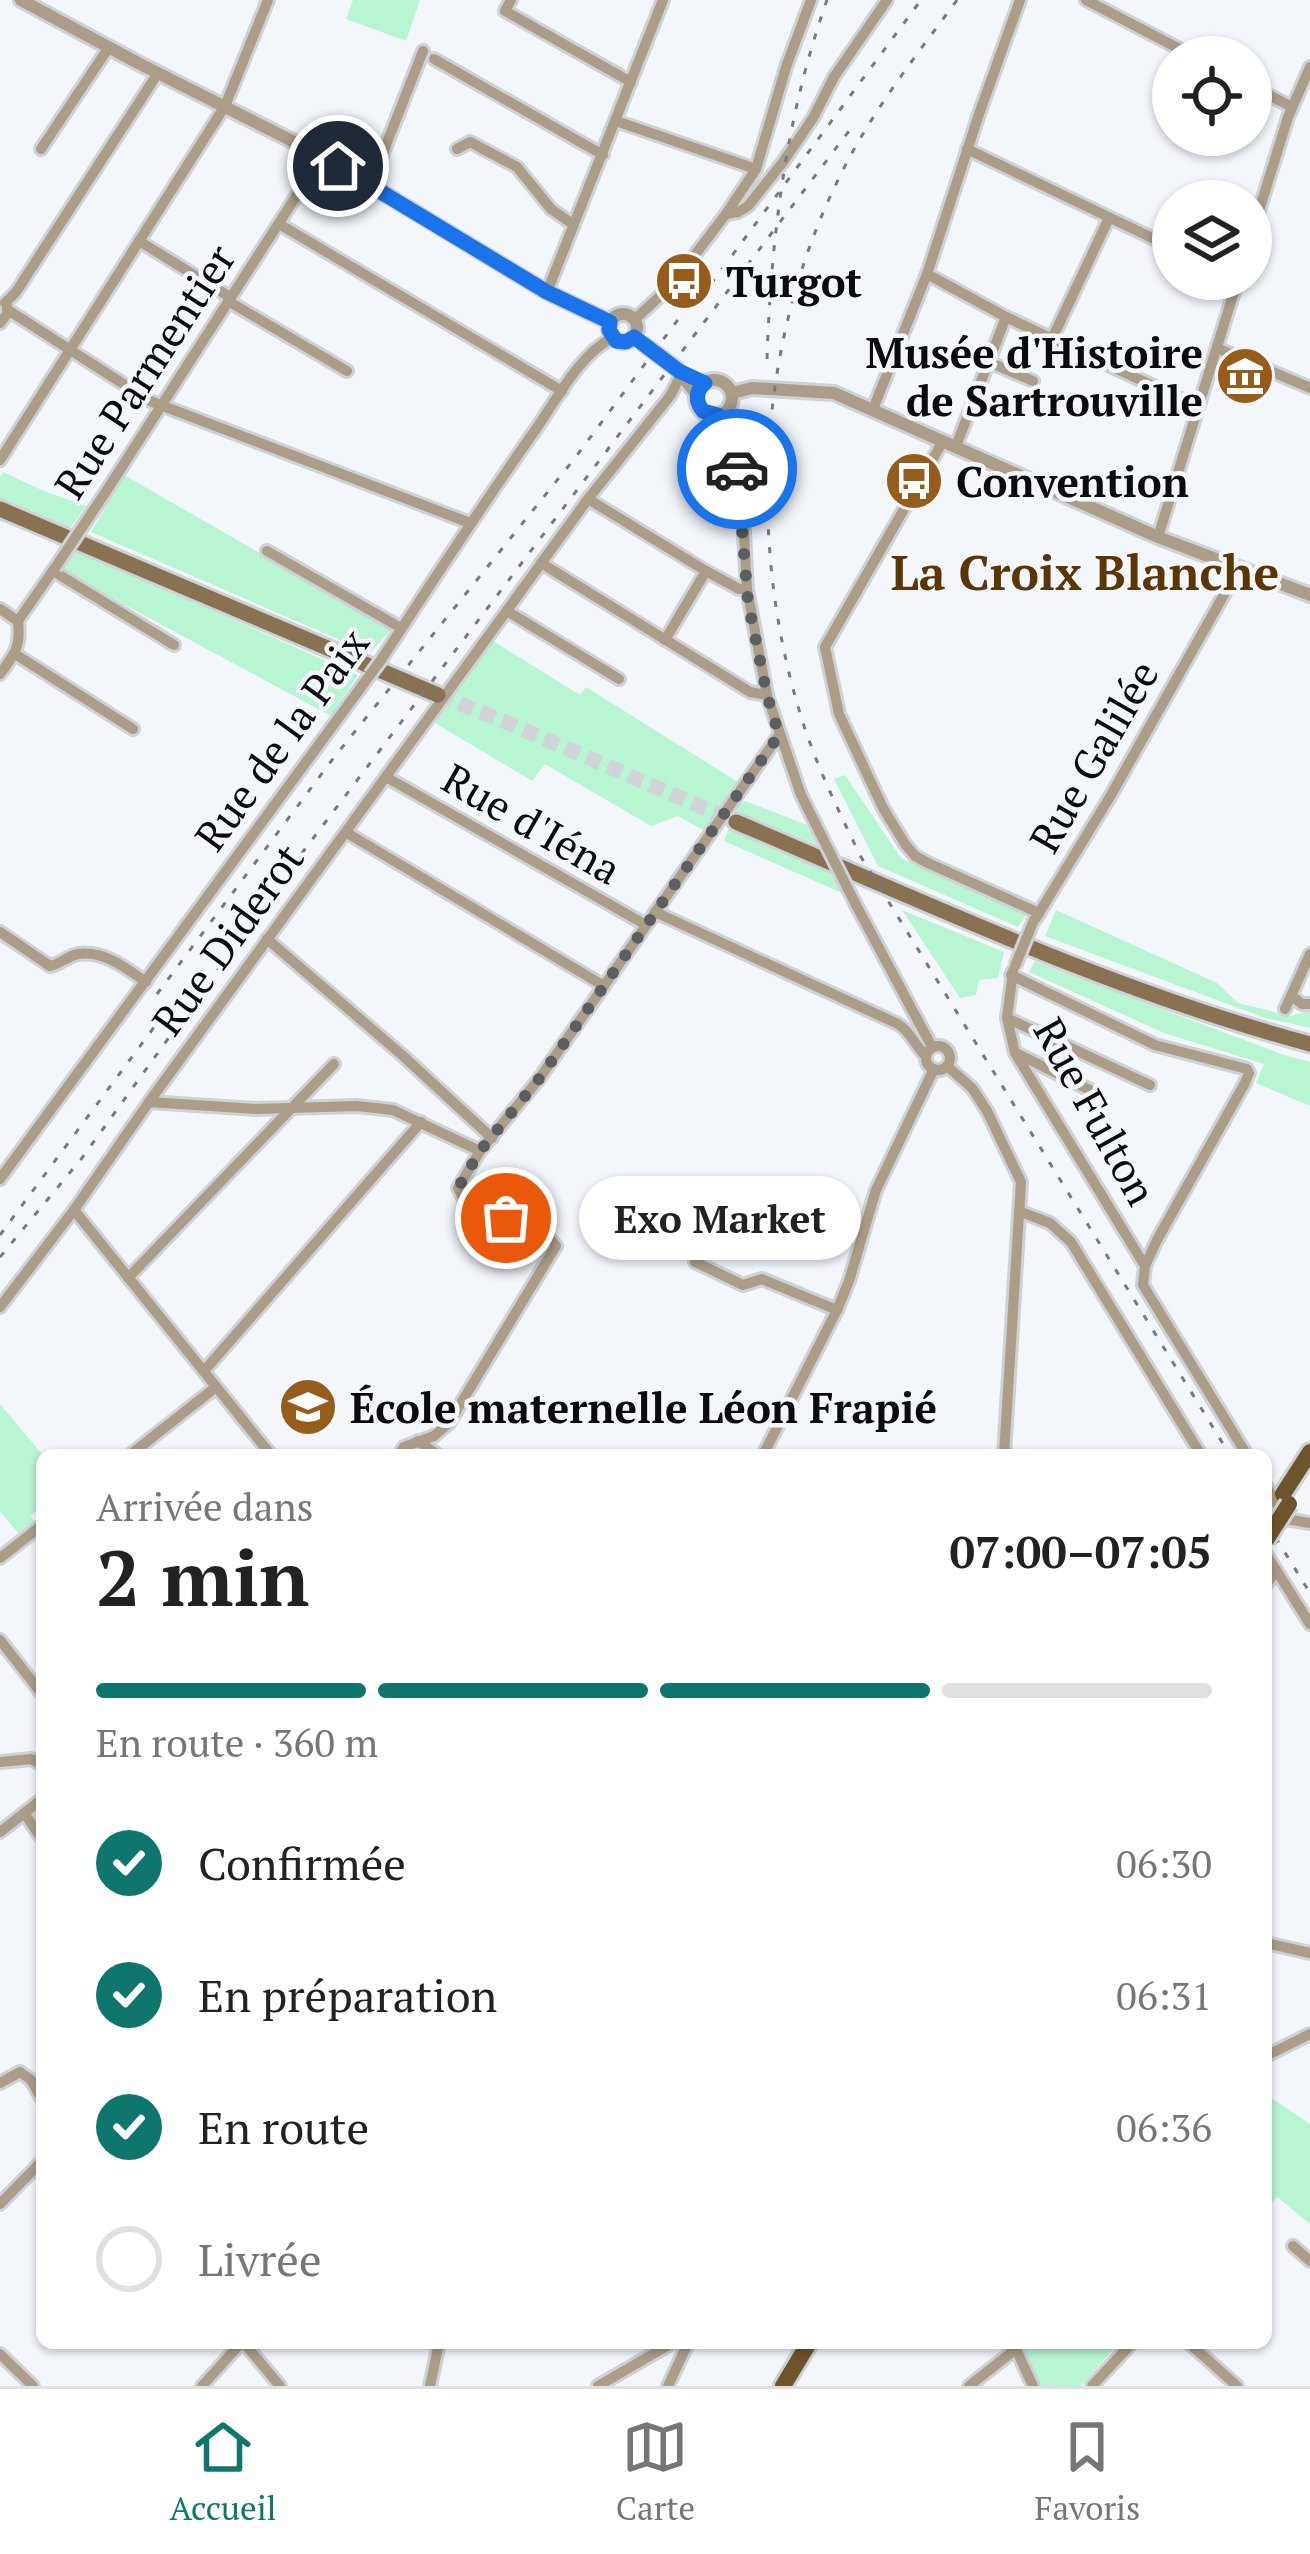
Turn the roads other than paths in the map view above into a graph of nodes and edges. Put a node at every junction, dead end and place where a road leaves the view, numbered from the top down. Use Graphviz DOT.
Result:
graph roads {
  1 [pos="21,0"];
  2 [pos="268,0"];
  3 [pos="663,0"];
  4 [pos="811,0"];
  5 [pos="886,0"];
  6 [pos="1020,0"];
  7 [pos="1086,0"];
  8 [pos="508,6"];
  9 [pos="1155,36"];
  10 [pos="109,47"];
  11 [pos="1310,67"];
  12 [pos="158,73"];
  13 [pos="631,82"];
  14 [pos="1272,97"];
  15 [pos="225,106"];
  16 [pos="1292,107"];
  17 [pos="616,122"];
  18 [pos="41,149"];
  19 [pos="458,149"];
  20 [pos="967,149"];
  21 [pos="603,155"];
  22 [pos="322,157"];
  23 [pos="755,169"];
  24 [pos="1269,180"];
  25 [pos="370,186"];
  26 [pos="726,214"];
  27 [pos="1109,218"];
  28 [pos="279,224"];
  29 [pos="574,225"];
  30 [pos="1152,238"];
  31 [pos="139,241"];
  32 [pos="927,274"];
  33 [pos="547,292"];
  34 [pos="229,298"];
  35 [pos="1231,300"];
  36 [pos="4,304"];
  37 [pos="1006,317"];
  38 [pos="634,320"];
  39 [pos="610,322"];
  40 [pos="0,323"];
  41 [pos="612,338"];
  42 [pos="1052,339"];
  43 [pos="638,340"];
  44 [pos="1217,348"];
  45 [pos="69,350"];
  46 [pos="989,362"];
  47 [pos="347,371"];
  48 [pos="679,372"];
  49 [pos="1033,381"];
  50 [pos="1310,388"];
  51 [pos="701,389"];
  52 [pos="562,391"];
  53 [pos="731,394"];
  54 [pos="160,406"];
  55 [pos="1198,407"];
  56 [pos="873,409"];
  57 [pos="718,415"];
  58 [pos="950,444"];
  59 [pos="1,459"];
  60 [pos="588,499"];
  61 [pos="0,508"];
  62 [pos="470,523"];
  63 [pos="1158,537"];
  64 [pos="267,551"];
  65 [pos="541,563"];
  66 [pos="1239,568"];
  67 [pos="54,570"];
  68 [pos="706,571"];
  69 [pos="747,589"];
  70 [pos="1310,595"];
  71 [pos="0,609"];
  72 [pos="507,611"];
  73 [pos="18,621"];
  74 [pos="401,628"];
  75 [pos="665,640"];
  76 [pos="174,645"];
  77 [pos="15,654"];
  78 [pos="0,674"];
  79 [pos="619,679"];
  80 [pos="438,695"];
  81 [pos="767,695"];
  82 [pos="133,729"];
  83 [pos="779,735"];
  84 [pos="386,777"];
  85 [pos="736,822"];
  86 [pos="347,833"];
  87 [pos="655,912"];
  88 [pos="1037,917"];
  89 [pos="646,926"];
  90 [pos="0,932"];
  91 [pos="266,939"];
  92 [pos="1310,954"];
  93 [pos="1012,975"];
  94 [pos="1305,978"];
  95 [pos="146,982"];
  96 [pos="604,986"];
  97 [pos="1292,996"];
  98 [pos="1310,1004"];
  99 [pos="1285,1009"];
  100 [pos="913,1011"];
  101 [pos="1007,1018"];
  102 [pos="904,1028"];
  103 [pos="1310,1044"];
  104 [pos="929,1052"];
  105 [pos="1015,1053"];
  106 [pos="334,1064"];
  107 [pos="940,1068"];
  108 [pos="1150,1085"];
  109 [pos="1092,1091"];
  110 [pos="148,1102"];
  111 [pos="291,1109"];
  112 [pos="422,1122"];
  113 [pos="492,1138"];
  114 [pos="480,1151"];
  115 [pos="0,1177"];
  116 [pos="74,1210"];
  117 [pos="1021,1211"];
  118 [pos="694,1262"];
  119 [pos="1145,1266"];
  120 [pos="128,1278"];
  121 [pos="0,1307"];
  122 [pos="837,1310"];
  123 [pos="204,1371"];
  124 [pos="216,1387"];
  125 [pos="418,1441"];
  126 [pos="138,1449"];
  127 [pos="266,1449"];
  128 [pos="403,1449"];
  129 [pos="429,1449"];
  130 [pos="766,1449"];
  131 [pos="1004,1449"];
  132 [pos="1197,1449"];
  133 [pos="1243,1449"];
  134 [pos="1310,1452"];
  135 [pos="1310,1470"];
  136 [pos="1279,1494"];
  137 [pos="1310,1506"];
  138 [pos="1307,1522"];
  139 [pos="36,1530"];
  140 [pos="0,1558"];
  141 [pos="1272,1564"];
  142 [pos="1276,1570"];
  143 [pos="1272,1576"];
  144 [pos="1310,1624"];
  145 [pos="0,1640"];
  146 [pos="36,1686"];
  147 [pos="0,1762"];
  148 [pos="36,1762"];
  149 [pos="36,1803"];
  150 [pos="25,1813"];
  151 [pos="36,1830"];
  152 [pos="0,1832"];
  153 [pos="1272,1944"];
  154 [pos="1310,1953"];
  155 [pos="1310,2034"];
  156 [pos="1272,2053"];
  157 [pos="0,2083"];
  158 [pos="36,2087"];
  159 [pos="36,2167"];
  160 [pos="0,2204"];
  161 [pos="1293,2246"];
  162 [pos="1310,2261"];
  163 [pos="237,2349"];
  164 [pos="248,2349"];
  165 [pos="438,2349"];
  166 [pos="662,2349"];
  167 [pos="685,2349"];
  168 [pos="794,2349"];
  169 [pos="805,2349"];
  170 [pos="1010,2349"];
  171 [pos="1014,2349"];
  172 [pos="1126,2349"];
  173 [pos="1196,2349"];
  174 [pos="0,2354"];
  175 [pos="33,2386"];
  176 [pos="202,2386"];
  177 [pos="280,2386"];
  178 [pos="430,2386"];
  179 [pos="598,2386"];
  180 [pos="668,2386"];
  181 [pos="772,2386"];
  182 [pos="783,2386"];
  183 [pos="969,2386"];
  184 [pos="1033,2386"];
  185 [pos="1092,2386"];
  186 [pos="1238,2386"];
  1 -- 10 [label="street"];
  2 -- 15 [label="street"];
  3 -- 13 [label="street"];
  4 -- 23 [label="street"];
  5 -- 26 [label="street"];
  6 -- 20 [label="street"];
  7 -- 9 [label="street"];
  8 -- 13 [label="street"];
  10 -- 12 [label="street"];
  10 -- 18 [label="street"];
  11 -- 16 [label="street"];
  12 -- 15 [label="street"];
  12 -- 36 [label="street"];
  13 -- 17 [label="street"];
  14 -- 16 [label="street"];
  15 -- 22 [label="street"];
  15 -- 31 [label="street"];
  16 -- 24 [label="street"];
  17 -- 21 [label="street"];
  17 -- 23 [label="street"];
  19 -- 29 [label="street"];
  20 -- 27 [label="street"];
  20 -- 32 [label="street"];
  21 -- 25 [label="street"];
  21 -- 29 [label="street"];
  22 -- 25 [label="street"];
  22 -- 28 [label="street, Rue Parmentier"];
  23 -- 26 [label="street"];
  25 -- 33 [label="street"];
  26 -- 38 [label="street"];
  27 -- 30 [label="street"];
  27 -- 42 [label="street"];
  28 -- 34 [label="street, Rue Parmentier"];
  28 -- 52 [label="street"];
  29 -- 33 [label="street"];
  31 -- 34 [label="street"];
  31 -- 45 [label="street"];
  32 -- 37 [label="street"];
  32 -- 56 [label="street"];
  33 -- 39 [label="street"];
  34 -- 47 [label="street"];
  34 -- 54 [label="street, Rue Parmentier"];
  35 -- 44 [label="street"];
  36 -- 40 [label="street"];
  36 -- 45 [label="street"];
  37 -- 42 [label="street"];
  37 -- 46 [label="street"];
  38 -- 39 [label="street"];
  38 -- 43 [label="street"];
  39 -- 41 [label="street"];
  41 -- 43 [label="street"];
  41 -- 52 [label="street, Rue de la Paix"];
  42 -- 55 [label="street"];
  43 -- 48 [label="street, bridge"];
  44 -- 50 [label="street"];
  44 -- 55 [label="street"];
  45 -- 54 [label="street"];
  45 -- 59 [label="street"];
  46 -- 49 [label="street"];
  46 -- 58 [label="street"];
  48 -- 51 [label="street"];
  48 -- 60 [label="street, Rue Diderot"];
  51 -- 53 [label="street"];
  51 -- 57 [label="street"];
  52 -- 62 [label="street, Rue de la Paix"];
  53 -- 56 [label="street"];
  53 -- 57 [label="street"];
  54 -- 62 [label="street"];
  54 -- 67 [label="street, Rue Parmentier, bridge"];
  55 -- 63 [label="street"];
  56 -- 58 [label="street"];
  57 -- 69 [label="street"];
  58 -- 63 [label="street"];
  58 -- 88 [label="street"];
  60 -- 65 [label="street, Rue Diderot"];
  60 -- 68 [label="street"];
  61 -- 80 [label="main road"];
  62 -- 74 [label="street, Rue de la Paix"];
  63 -- 66 [label="street"];
  64 -- 74 [label="street"];
  65 -- 72 [label="street, Rue Diderot"];
  65 -- 75 [label="street"];
  66 -- 70 [label="street"];
  66 -- 88 [label="street, Rue Galilée"];
  67 -- 73 [label="street, Rue Parmentier"];
  67 -- 76 [label="street"];
  68 -- 69 [label="street"];
  68 -- 75 [label="street"];
  69 -- 81 [label="street"];
  71 -- 73 [label="street"];
  72 -- 79 [label="street"];
  72 -- 84 [label="street, Rue Diderot"];
  73 -- 77 [label="street"];
  74 -- 95 [label="street, Rue de la Paix, bridge"];
  75 -- 81 [label="street"];
  77 -- 78 [label="street"];
  77 -- 82 [label="street"];
  81 -- 83 [label="street"];
  83 -- 87 [label="street"];
  83 -- 100 [label="street, bridge"];
  84 -- 86 [label="street, Rue Diderot"];
  84 -- 89 [label="street, Rue d'Iéna"];
  85 -- 103 [label="main road"];
  86 -- 91 [label="street, Rue Diderot"];
  86 -- 96 [label="street"];
  87 -- 89 [label="street"];
  87 -- 102 [label="street"];
  88 -- 93 [label="street, Rue Galilée, bridge"];
  89 -- 96 [label="street"];
  90 -- 95 [label="street"];
  91 -- 110 [label="street, Rue Diderot"];
  91 -- 113 [label="street"];
  92 -- 94 [label="street"];
  93 -- 101 [label="street, Rue Fulton"];
  93 -- 119 [label="street"];
  94 -- 97 [label="street"];
  95 -- 115 [label="street, Rue de la Paix"];
  96 -- 113 [label="street"];
  97 -- 98 [label="street"];
  97 -- 99 [label="street"];
  100 -- 102 [label="street"];
  100 -- 104 [label="street"];
  101 -- 105 [label="street, Rue Fulton"];
  101 -- 108 [label="street"];
  102 -- 104 [label="street"];
  104 -- 107 [label="street"];
  104 -- 107 [label="street"];
  105 -- 109 [label="street"];
  105 -- 119 [label="street, Rue Fulton"];
  106 -- 111 [label="street"];
  107 -- 117 [label="street"];
  107 -- 122 [label="street"];
  110 -- 111 [label="street"];
  110 -- 116 [label="street, Rue Diderot"];
  111 -- 112 [label="street"];
  111 -- 120 [label="street"];
  112 -- 114 [label="street"];
  112 -- 123 [label="street"];
  113 -- 114 [label="street"];
  114 -- 125 [label="street"];
  116 -- 120 [label="street"];
  116 -- 121 [label="street, Rue Diderot"];
  117 -- 131 [label="street"];
  117 -- 132 [label="street"];
  118 -- 122 [label="street"];
  119 -- 133 [label="street"];
  120 -- 123 [label="street"];
  122 -- 130 [label="street"];
  123 -- 124 [label="street"];
  124 -- 126 [label="street"];
  124 -- 127 [label="street"];
  125 -- 128 [label="street"];
  125 -- 129 [label="street"];
  134 -- 136 [label="main road"];
  135 -- 136 [label="main road"];
  136 -- 138 [label="street"];
  137 -- 138 [label="street"];
  139 -- 140 [label="street"];
  141 -- 142 [label="street"];
  142 -- 143 [label="street"];
  142 -- 144 [label="street"];
  145 -- 146 [label="street"];
  147 -- 148 [label="street"];
  149 -- 150 [label="street"];
  150 -- 151 [label="street"];
  150 -- 152 [label="street"];
  153 -- 154 [label="street"];
  155 -- 156 [label="street"];
  157 -- 158 [label="street"];
  159 -- 160 [label="street"];
  161 -- 162 [label="street"];
  163 -- 176 [label="street"];
  164 -- 177 [label="street"];
  165 -- 178 [label="street"];
  166 -- 179 [label="street"];
  167 -- 180 [label="street"];
  168 -- 181 [label="main road"];
  169 -- 182 [label="main road"];
  170 -- 183 [label="street"];
  171 -- 184 [label="street"];
  172 -- 185 [label="street"];
  173 -- 186 [label="street"];
  174 -- 175 [label="street"];
}
